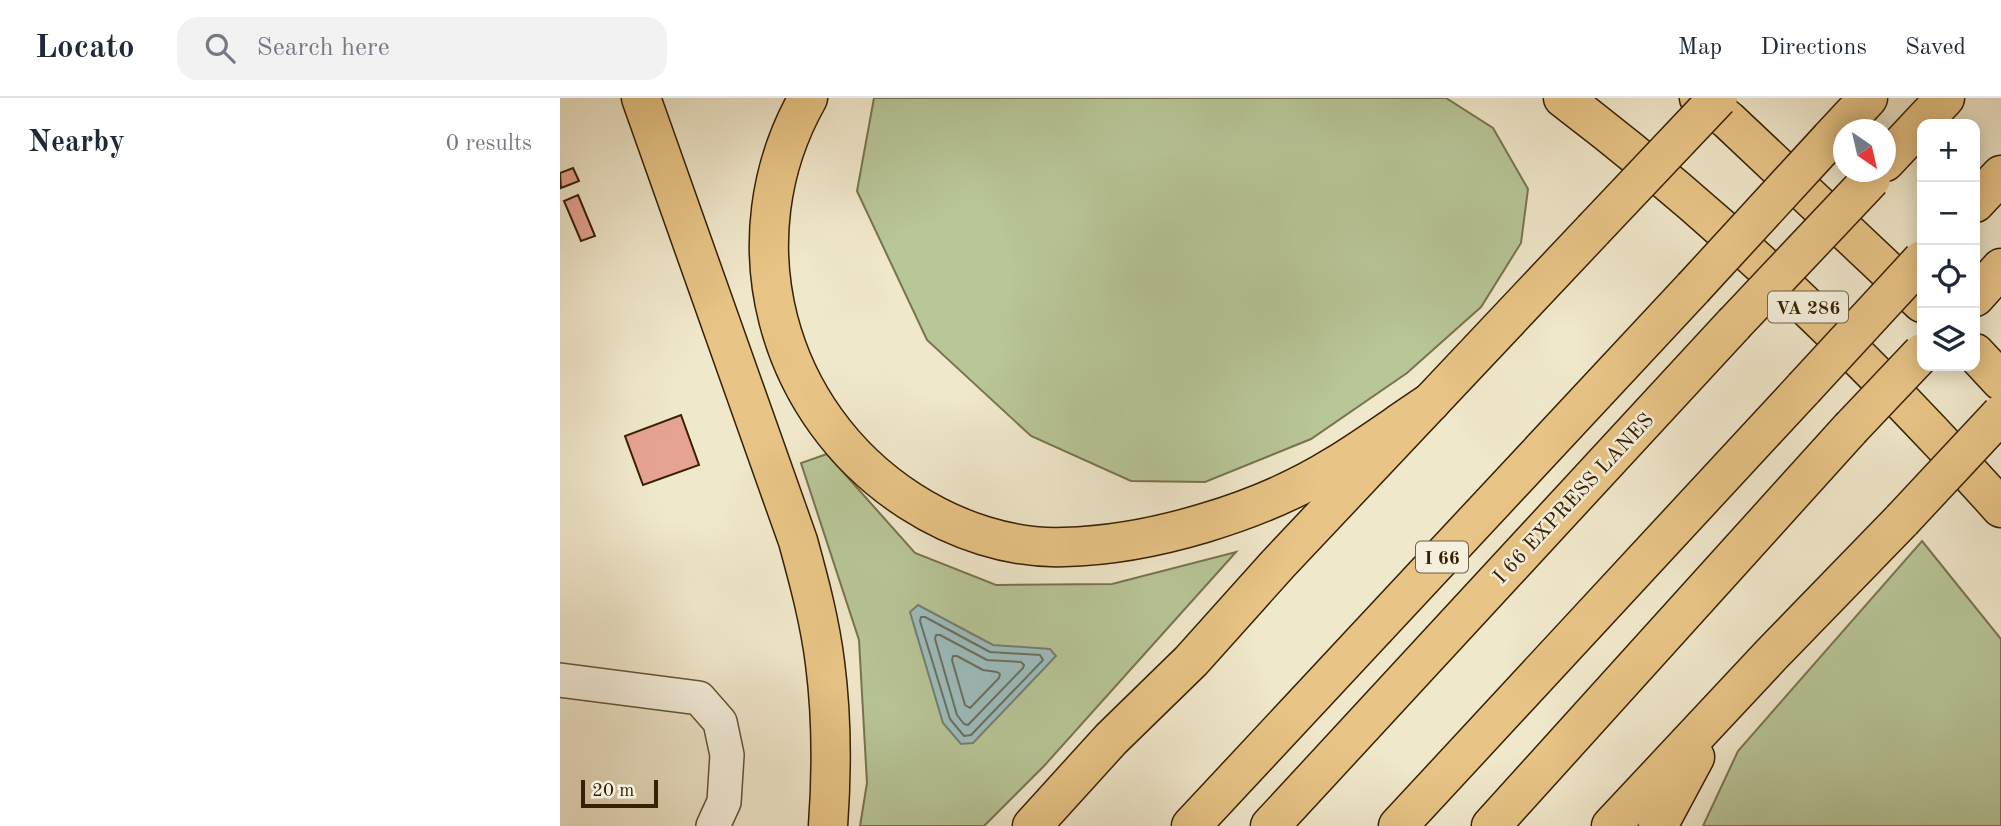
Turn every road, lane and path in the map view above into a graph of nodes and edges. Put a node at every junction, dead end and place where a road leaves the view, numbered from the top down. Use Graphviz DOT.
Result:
graph roads {
  1 [pos="641,98"];
  2 [pos="808,98"];
  3 [pos="1555,98"];
  4 [pos="1563,98"];
  5 [pos="1868,98"];
  6 [pos="1945,98"];
  7 [pos="1713,103"];
  8 [pos="1597,124"];
  9 [pos="1896,151"];
  10 [pos="2001,174"];
  11 [pos="1868,182"];
  12 [pos="1980,197"];
  13 [pos="1917,265"];
  14 [pos="1917,298"];
  15 [pos="1917,358"];
  16 [pos="1980,358"];
  17 [pos="2001,381"];
  18 [pos="1432,402"];
  19 [pos="2001,414"];
  20 [pos="2001,508"];
  21 [pos="1771,655"];
  22 [pos="560,680"];
  23 [pos="713,826"];
  24 [pos="828,826"];
  25 [pos="1032,826"];
  26 [pos="1191,826"];
  27 [pos="1270,826"];
  28 [pos="1398,826"];
  29 [pos="1491,826"];
  30 [pos="1611,826"];
  31 [pos="1658,826"];
  1 -- 24 [label="highway"];
  2 -- 18 [label="highway"];
  3 -- 8 [label="highway"];
  4 -- 8 [label="highway, VA 286"];
  5 -- 26 [label="highway, I 66, bridge"];
  6 -- 9 [label="highway, I 66 EXPRESS LANES"];
  7 -- 14 [label="highway"];
  7 -- 18 [label="highway, bridge"];
  8 -- 20 [label="highway, VA 286"];
  10 -- 12 [label="highway"];
  11 -- 27 [label="highway, I 66 EXPRESS LANES, bridge"];
  13 -- 28 [label="highway, bridge"];
  15 -- 29 [label="highway, bridge"];
  16 -- 17 [label="highway"];
  18 -- 25 [label="highway"];
  19 -- 21 [label="highway, bridge"];
  21 -- 30 [label="highway"];
  21 -- 31 [label="highway"];
  22 -- 23 [label="lane"];
}
